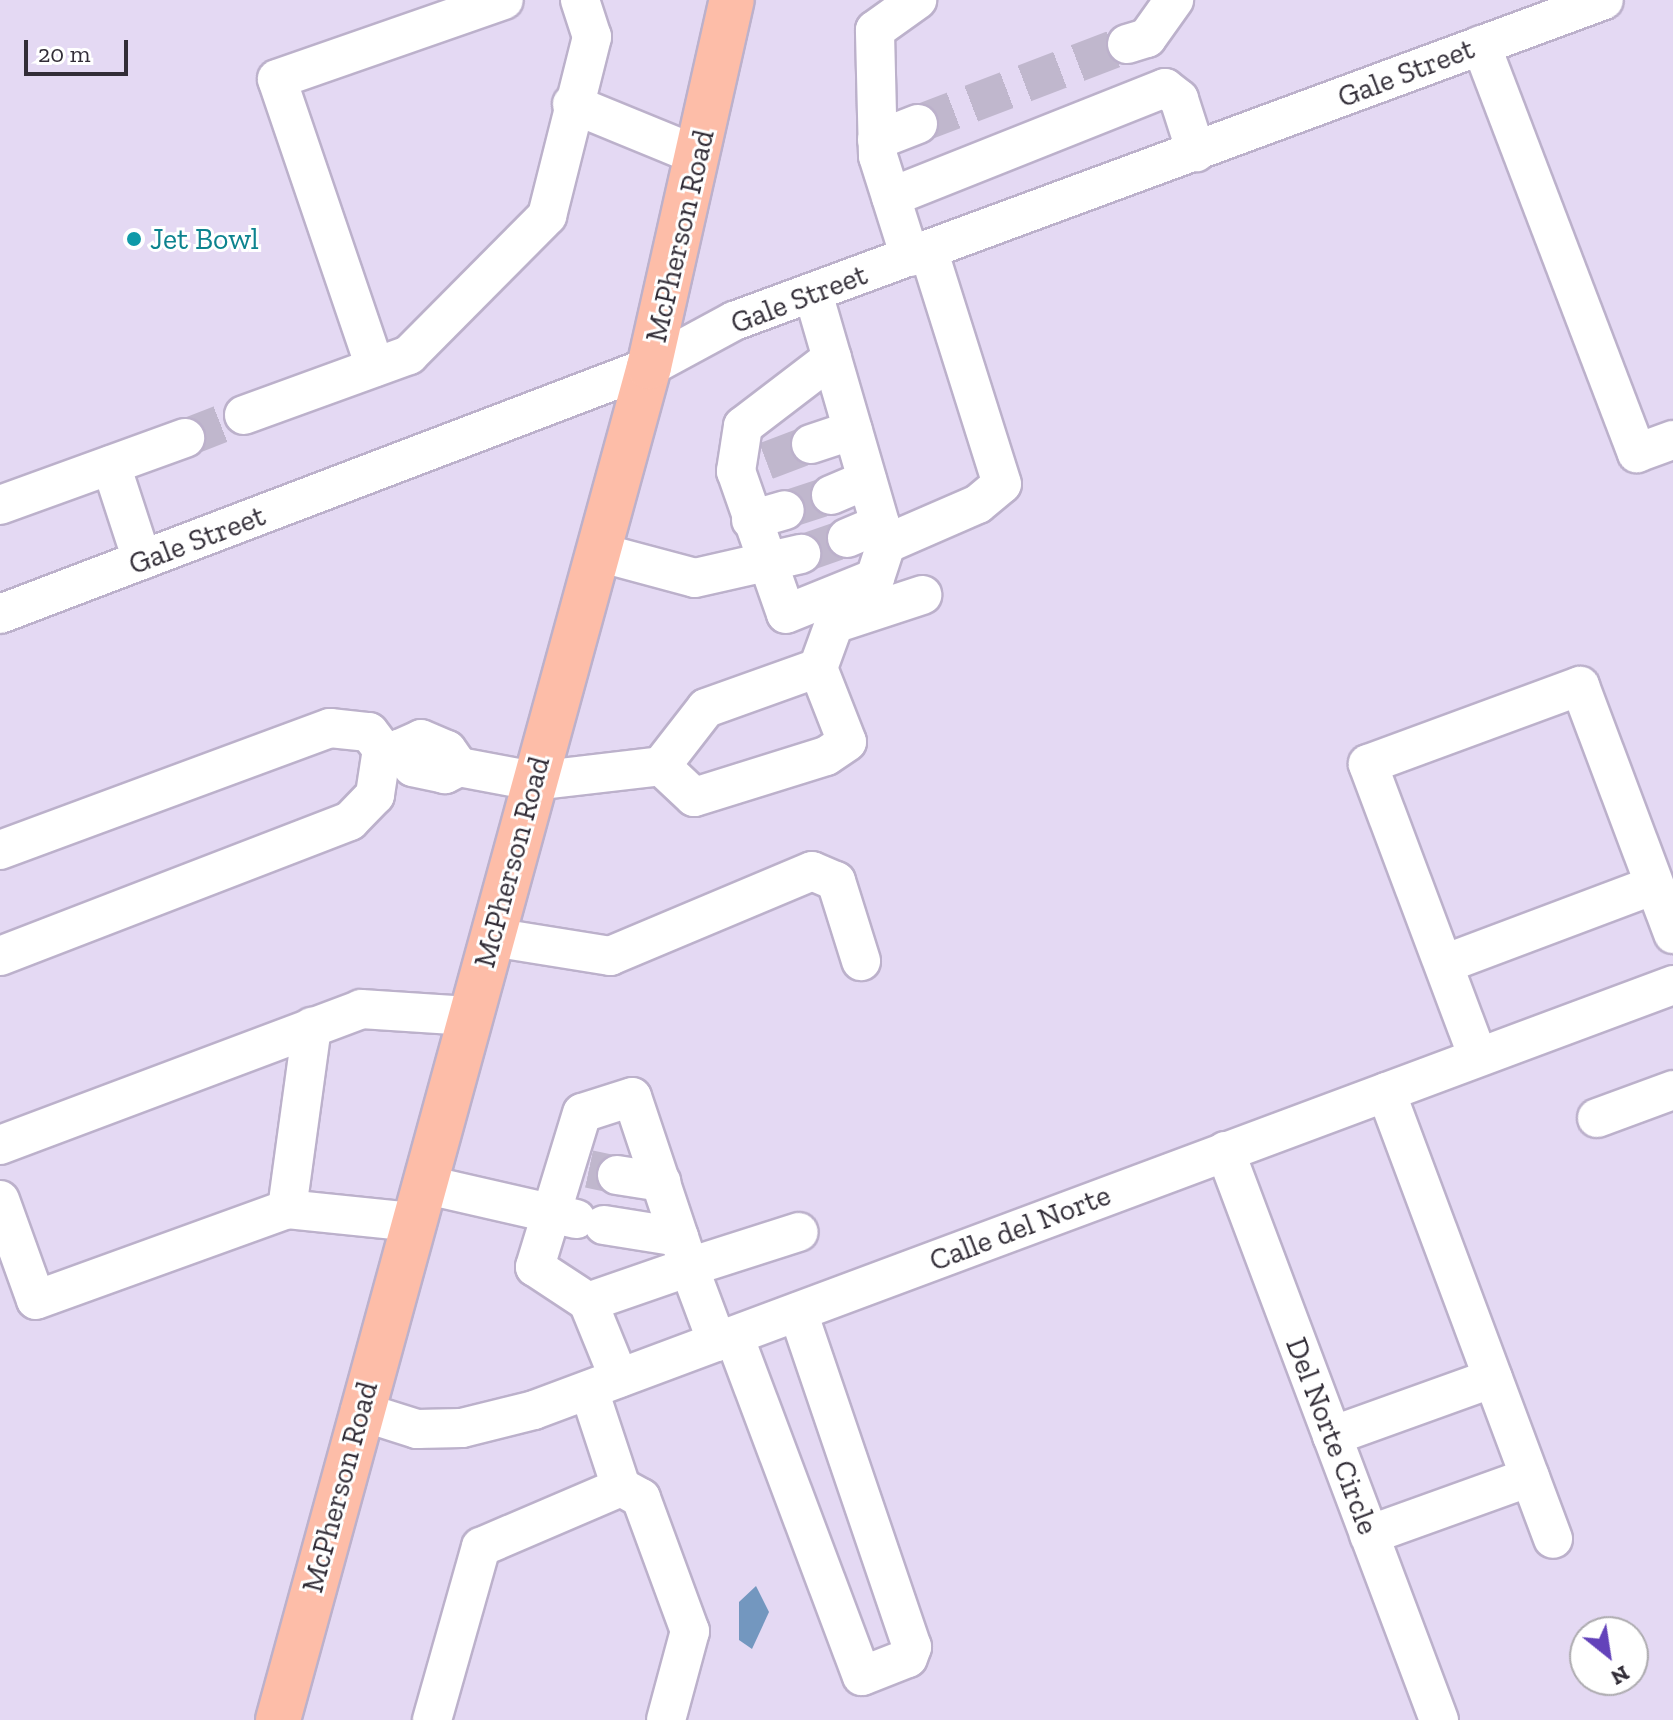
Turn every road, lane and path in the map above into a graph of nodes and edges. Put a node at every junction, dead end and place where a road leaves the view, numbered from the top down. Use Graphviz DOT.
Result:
graph roads {
  1 [pos="504,0"];
  2 [pos="580,0"];
  3 [pos="732,0"];
  4 [pos="917,0"];
  5 [pos="1174,0"];
  6 [pos="1604,0"];
  7 [pos="1481,45"];
  8 [pos="1165,88"];
  9 [pos="572,104"];
  10 [pos="918,124"];
  11 [pos="877,140"];
  12 [pos="1196,152"];
  13 [pos="699,156"];
  14 [pos="891,197"];
  15 [pos="919,254"];
  16 [pos="813,293"];
  17 [pos="832,358"];
  18 [pos="375,367"];
  19 [pos="649,367"];
  20 [pos="244,415"];
  21 [pos="853,430"];
  22 [pos="185,438"];
  23 [pos="1673,440"];
  24 [pos="811,444"];
  25 [pos="111,465"];
  26 [pos="867,480"];
  27 [pos="831,495"];
  28 [pos="0,505"];
  29 [pos="871,535"];
  30 [pos="598,552"];
  31 [pos="784,559"];
  32 [pos="142,560"];
  33 [pos="922,595"];
  34 [pos="0,614"];
  35 [pos="818,668"];
  36 [pos="390,749"];
  37 [pos="661,766"];
  38 [pos="534,781"];
  39 [pos="0,850"];
  40 [pos="1654,885"];
  41 [pos="1673,934"];
  42 [pos="492,937"];
  43 [pos="0,956"];
  44 [pos="861,961"];
  45 [pos="1444,964"];
  46 [pos="1672,990"];
  47 [pos="469,1016"];
  48 [pos="312,1027"];
  49 [pos="1478,1057"];
  50 [pos="1673,1090"];
  51 [pos="1386,1092"];
  52 [pos="1597,1118"];
  53 [pos="0,1145"];
  54 [pos="1225,1151"];
  55 [pos="591,1169"];
  56 [pos="661,1182"];
  57 [pos="0,1200"];
  58 [pos="418,1203"];
  59 [pos="287,1209"];
  60 [pos="577,1220"];
  61 [pos="799,1232"];
  62 [pos="684,1252"];
  63 [pos="14,1281"];
  64 [pos="588,1302"];
  65 [pos="798,1312"];
  66 [pos="725,1339"];
  67 [pos="1493,1378"];
  68 [pos="604,1384"];
  69 [pos="360,1411"];
  70 [pos="1332,1436"];
  71 [pos="1530,1477"];
  72 [pos="621,1487"];
  73 [pos="1369,1535"];
  74 [pos="1553,1539"];
  75 [pos="278,1720"];
  76 [pos="432,1720"];
  77 [pos="666,1720"];
  78 [pos="1439,1720"];
  1 -- 18 [label="street"];
  2 -- 9 [label="street"];
  3 -- 13 [label="main road, McPherson Road"];
  4 -- 11 [label="street"];
  5 -- 8 [label="street"];
  6 -- 7 [label="street, Gale Street"];
  7 -- 12 [label="street, Gale Street"];
  7 -- 23 [label="street"];
  8 -- 12 [label="street"];
  8 -- 14 [label="street"];
  9 -- 13 [label="street"];
  9 -- 18 [label="street"];
  10 -- 11 [label="street"];
  11 -- 14 [label="street"];
  12 -- 15 [label="street, Gale Street"];
  13 -- 19 [label="main road, McPherson Road"];
  14 -- 15 [label="street"];
  15 -- 16 [label="street, Gale Street"];
  15 -- 29 [label="street"];
  16 -- 17 [label="street"];
  16 -- 19 [label="street, Gale Street"];
  17 -- 21 [label="street"];
  17 -- 31 [label="street"];
  18 -- 20 [label="street"];
  19 -- 30 [label="main road, McPherson Road"];
  19 -- 32 [label="street, Gale Street"];
  21 -- 24 [label="street"];
  21 -- 26 [label="street"];
  22 -- 25 [label="street"];
  25 -- 28 [label="street"];
  25 -- 32 [label="street"];
  26 -- 27 [label="street"];
  26 -- 29 [label="street"];
  29 -- 31 [label="street"];
  30 -- 31 [label="street"];
  30 -- 38 [label="main road, McPherson Road"];
  32 -- 34 [label="street, Gale Street"];
  33 -- 35 [label="street"];
  35 -- 37 [label="street"];
  35 -- 37 [label="street"];
  36 -- 38 [label="street"];
  36 -- 39 [label="street"];
  36 -- 43 [label="street"];
  37 -- 38 [label="street"];
  38 -- 42 [label="main road, McPherson Road"];
  40 -- 41 [label="street"];
  40 -- 45 [label="street"];
  40 -- 45 [label="street"];
  42 -- 44 [label="street"];
  42 -- 47 [label="main road, McPherson Road"];
  45 -- 49 [label="street"];
  46 -- 49 [label="street, Calle del Norte"];
  47 -- 48 [label="street"];
  47 -- 58 [label="main road, McPherson Road"];
  48 -- 53 [label="street"];
  48 -- 59 [label="street"];
  49 -- 51 [label="street, Calle del Norte"];
  50 -- 52 [label="street"];
  51 -- 54 [label="street, Calle del Norte"];
  51 -- 67 [label="street"];
  54 -- 65 [label="street, Calle del Norte"];
  54 -- 70 [label="street, Del Norte Circle"];
  55 -- 56 [label="street"];
  55 -- 56 [label="street"];
  55 -- 60 [label="street"];
  56 -- 62 [label="street"];
  57 -- 63 [label="street"];
  58 -- 59 [label="street"];
  58 -- 60 [label="street"];
  58 -- 69 [label="main road, McPherson Road"];
  59 -- 63 [label="street"];
  60 -- 62 [label="street"];
  60 -- 64 [label="street"];
  61 -- 62 [label="street"];
  62 -- 64 [label="street"];
  62 -- 66 [label="street"];
  64 -- 68 [label="street"];
  65 -- 66 [label="street, Calle del Norte"];
  65 -- 66 [label="street"];
  66 -- 68 [label="street, Calle del Norte"];
  67 -- 70 [label="street"];
  67 -- 71 [label="street"];
  68 -- 69 [label="street, Calle del Norte"];
  68 -- 72 [label="street"];
  69 -- 75 [label="main road, McPherson Road"];
  70 -- 73 [label="street, Del Norte Circle"];
  71 -- 73 [label="street"];
  71 -- 74 [label="street"];
  72 -- 76 [label="street"];
  72 -- 77 [label="street"];
  73 -- 78 [label="street, Del Norte Circle"];
}
